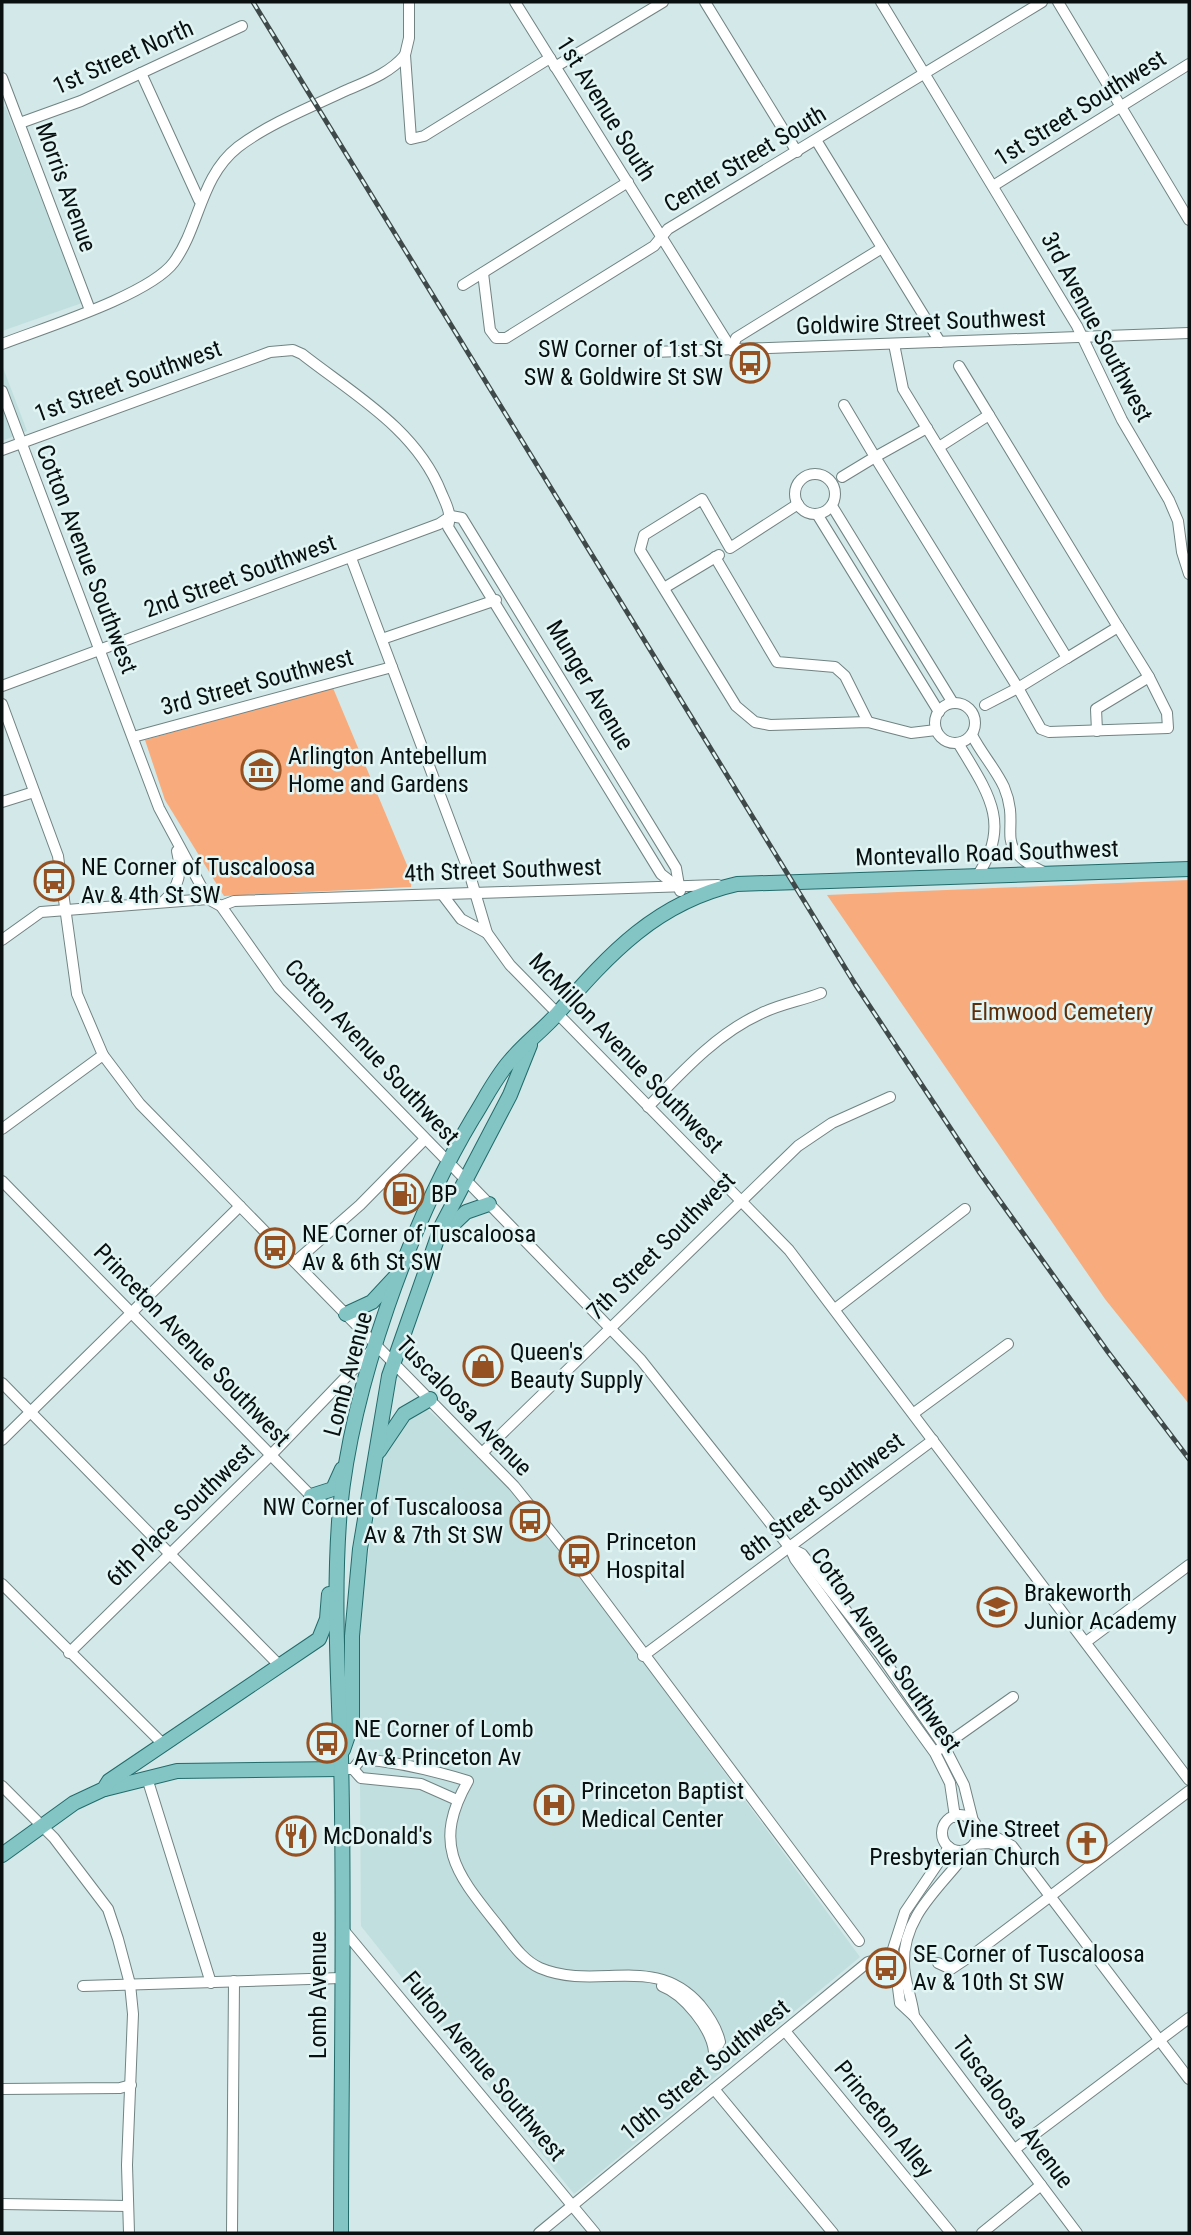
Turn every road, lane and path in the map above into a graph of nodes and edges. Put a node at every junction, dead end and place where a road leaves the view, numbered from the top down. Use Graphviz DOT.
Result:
graph roads {
  1 [pos="409,2"];
  2 [pos="515,2"];
  3 [pos="663,2"];
  4 [pos="705,2"];
  5 [pos="881,2"];
  6 [pos="1042,2"];
  7 [pos="1058,2"];
  8 [pos="242,26"];
  9 [pos="405,55"];
  10 [pos="552,63"];
  11 [pos="1189,64"];
  12 [pos="141,73"];
  13 [pos="925,73"];
  14 [pos="2,78"];
  15 [pos="1121,107"];
  16 [pos="20,123"];
  17 [pos="816,140"];
  18 [pos="797,152"];
  19 [pos="628,182"];
  20 [pos="993,186"];
  21 [pos="200,201"];
  22 [pos="1189,220"];
  23 [pos="662,239"];
  24 [pos="882,248"];
  25 [pos="483,273"];
  26 [pos="463,285"];
  27 [pos="90,310"];
  28 [pos="1189,333"];
  29 [pos="1083,337"];
  30 [pos="940,342"];
  31 [pos="2,344"];
  32 [pos="894,344"];
  33 [pos="732,349"];
  34 [pos="270,352"];
  35 [pos="653,352"];
  36 [pos="959,366"];
  37 [pos="2,391"];
  38 [pos="844,405"];
  39 [pos="989,415"];
  40 [pos="927,428"];
  41 [pos="21,443"];
  42 [pos="939,447"];
  43 [pos="2,450"];
  44 [pos="875,457"];
  45 [pos="831,483"];
  46 [pos="798,504"];
  47 [pos="832,506"];
  48 [pos="817,514"];
  49 [pos="451,516"];
  50 [pos="730,548"];
  51 [pos="715,557"];
  52 [pos="351,558"];
  53 [pos="1189,574"];
  54 [pos="664,588"];
  55 [pos="496,600"];
  56 [pos="1118,627"];
  57 [pos="535,635"];
  58 [pos="382,639"];
  59 [pos="522,644"];
  60 [pos="99,650"];
  61 [pos="1067,658"];
  62 [pos="392,667"];
  63 [pos="1149,677"];
  64 [pos="2,686"];
  65 [pos="1018,688"];
  66 [pos="953,703"];
  67 [pos="2,704"];
  68 [pos="985,705"];
  69 [pos="969,708"];
  70 [pos="939,712"];
  71 [pos="975,719"];
  72 [pos="868,722"];
  73 [pos="936,730"];
  74 [pos="1097,731"];
  75 [pos="972,735"];
  76 [pos="133,737"];
  77 [pos="957,743"];
  78 [pos="610,758"];
  79 [pos="597,767"];
  80 [pos="34,792"];
  81 [pos="2,802"];
  82 [pos="175,838"];
  83 [pos="1189,869"];
  84 [pos="1048,874"];
  85 [pos="977,876"];
  86 [pos="737,884"];
  87 [pos="475,892"];
  88 [pos="442,894"];
  89 [pos="681,894"];
  90 [pos="208,900"];
  91 [pos="164,901"];
  92 [pos="221,906"];
  93 [pos="67,908"];
  94 [pos="486,933"];
  95 [pos="2,940"];
  96 [pos="821,993"];
  97 [pos="557,1014"];
  98 [pos="532,1041"];
  99 [pos="103,1055"];
  100 [pos="890,1097"];
  101 [pos="648,1107"];
  102 [pos="4,1123"];
  103 [pos="425,1139"];
  104 [pos="447,1161"];
  105 [pos="465,1180"];
  106 [pos="2,1181"];
  107 [pos="741,1199"];
  108 [pos="489,1204"];
  109 [pos="240,1206"];
  110 [pos="965,1209"];
  111 [pos="435,1242"];
  112 [pos="295,1262"];
  113 [pos="403,1268"];
  114 [pos="835,1309"];
  115 [pos="131,1313"];
  116 [pos="346,1314"];
  117 [pos="611,1328"];
  118 [pos="1008,1344"];
  119 [pos="376,1346"];
  120 [pos="393,1363"];
  121 [pos="2,1383"];
  122 [pos="429,1399"];
  123 [pos="31,1412"];
  124 [pos="914,1413"];
  125 [pos="2,1440"];
  126 [pos="933,1440"];
  127 [pos="352,1441"];
  128 [pos="482,1453"];
  129 [pos="271,1455"];
  130 [pos="374,1459"];
  131 [pos="311,1496"];
  132 [pos="340,1507"];
  133 [pos="366,1509"];
  134 [pos="339,1545"];
  135 [pos="790,1548"];
  136 [pos="171,1554"];
  137 [pos="1189,1565"];
  138 [pos="2,1584"];
  139 [pos="1086,1642"];
  140 [pos="69,1653"];
  141 [pos="643,1656"];
  142 [pos="280,1666"];
  143 [pos="1013,1697"];
  144 [pos="164,1745"];
  145 [pos="940,1749"];
  146 [pos="345,1765"];
  147 [pos="413,1765"];
  148 [pos="147,1778"];
  149 [pos="1189,1780"];
  150 [pos="408,1782"];
  151 [pos="2,1786"];
  152 [pos="104,1789"];
  153 [pos="1189,1791"];
  154 [pos="457,1800"];
  155 [pos="955,1816"];
  156 [pos="975,1824"];
  157 [pos="41,1826"];
  158 [pos="972,1846"];
  159 [pos="948,1847"];
  160 [pos="1014,1850"];
  161 [pos="2,1855"];
  162 [pos="1051,1896"];
  163 [pos="341,1927"];
  164 [pos="859,1941"];
  165 [pos="898,1958"];
  166 [pos="938,1964"];
  167 [pos="623,1975"];
  168 [pos="341,1978"];
  169 [pos="234,1982"];
  170 [pos="211,1983"];
  171 [pos="130,1984"];
  172 [pos="83,1986"];
  173 [pos="1189,2018"];
  174 [pos="785,2031"];
  175 [pos="1160,2040"];
  176 [pos="1189,2079"];
  177 [pos="131,2085"];
  178 [pos="2,2089"];
  179 [pos="714,2089"];
  180 [pos="1015,2150"];
  181 [pos="1041,2185"];
  182 [pos="2,2204"];
  183 [pos="128,2206"];
  184 [pos="572,2206"];
  185 [pos="344,2230"];
  186 [pos="129,2233"];
  187 [pos="232,2233"];
  188 [pos="539,2233"];
  189 [pos="595,2233"];
  190 [pos="833,2233"];
  191 [pos="951,2233"];
  192 [pos="982,2233"];
  193 [pos="1077,2233"];
  1 -- 9 [label="street"];
  2 -- 10 [label="street, 1st Avenue South"];
  3 -- 10 [label="street"];
  4 -- 18 [label="street"];
  5 -- 13 [label="street, 3rd Avenue Southwest"];
  6 -- 13 [label="street, Center Street South"];
  7 -- 15 [label="street"];
  8 -- 12 [label="street, 1st Street North"];
  9 -- 10 [label="street"];
  9 -- 21 [label="street"];
  10 -- 19 [label="street, 1st Avenue South"];
  11 -- 15 [label="street, 1st Street Southwest"];
  12 -- 16 [label="street, 1st Street North"];
  12 -- 21 [label="street"];
  13 -- 17 [label="street, Center Street South"];
  13 -- 20 [label="street, 3rd Avenue Southwest"];
  14 -- 16 [label="street, Morris Avenue"];
  15 -- 20 [label="street, 1st Street Southwest"];
  15 -- 22 [label="street"];
  16 -- 27 [label="street, Morris Avenue"];
  17 -- 18 [label="street, Center Street South"];
  17 -- 24 [label="street"];
  18 -- 23 [label="street, Center Street South"];
  19 -- 23 [label="street, 1st Avenue South"];
  19 -- 25 [label="street, Center Street South"];
  20 -- 29 [label="street, 3rd Avenue Southwest"];
  21 -- 27 [label="street"];
  23 -- 25 [label="street, Center Street South"];
  23 -- 33 [label="street, 1st Avenue South"];
  24 -- 30 [label="street"];
  24 -- 33 [label="street"];
  25 -- 26 [label="street, Center Street South"];
  27 -- 31 [label="street"];
  28 -- 29 [label="street, Goldwire Street Southwest"];
  29 -- 30 [label="street, Goldwire Street Southwest"];
  29 -- 53 [label="street, 3rd Avenue Southwest"];
  30 -- 32 [label="street, Goldwire Street Southwest"];
  32 -- 33 [label="street, Goldwire Street Southwest"];
  32 -- 40 [label="street"];
  33 -- 35 [label="street, Goldwire Street Southwest"];
  34 -- 41 [label="street, 1st Street Southwest"];
  34 -- 49 [label="street, Munger Avenue"];
  36 -- 39 [label="street"];
  37 -- 41 [label="street, Cotton Avenue Southwest"];
  38 -- 44 [label="street"];
  39 -- 42 [label="street"];
  39 -- 56 [label="street"];
  40 -- 42 [label="street"];
  40 -- 44 [label="street"];
  41 -- 43 [label="street, 1st Street Southwest"];
  41 -- 60 [label="street, Cotton Avenue Southwest"];
  42 -- 61 [label="street"];
  44 -- 45 [label="street"];
  44 -- 65 [label="street"];
  45 -- 46 [label="street"];
  45 -- 47 [label="street"];
  46 -- 48 [label="street"];
  46 -- 50 [label="street"];
  47 -- 48 [label="street"];
  47 -- 66 [label="street"];
  48 -- 70 [label="street"];
  49 -- 52 [label="street, 2nd Street Southwest"];
  49 -- 55 [label="street, Munger Avenue"];
  49 -- 57 [label="street, Munger Avenue"];
  50 -- 51 [label="street"];
  50 -- 54 [label="street"];
  51 -- 54 [label="street"];
  51 -- 72 [label="street"];
  52 -- 58 [label="street, McMillon Avenue Southwest"];
  52 -- 60 [label="street, 2nd Street Southwest"];
  54 -- 72 [label="street"];
  55 -- 58 [label="street"];
  55 -- 59 [label="street, Munger Avenue"];
  56 -- 61 [label="street"];
  56 -- 63 [label="street"];
  57 -- 59 [label="street"];
  57 -- 78 [label="street, Munger Avenue"];
  58 -- 62 [label="street, McMillon Avenue Southwest"];
  59 -- 79 [label="street, Munger Avenue"];
  60 -- 64 [label="street, 2nd Street Southwest"];
  60 -- 76 [label="street, Cotton Avenue Southwest"];
  61 -- 65 [label="street"];
  62 -- 76 [label="street, 3rd Street Southwest"];
  62 -- 87 [label="street, McMillon Avenue Southwest"];
  63 -- 74 [label="street"];
  63 -- 74 [label="street"];
  65 -- 68 [label="street"];
  65 -- 74 [label="street"];
  66 -- 69 [label="street"];
  66 -- 70 [label="street"];
  67 -- 80 [label="street, Tuscaloosa Avenue"];
  68 -- 69 [label="street"];
  68 -- 71 [label="street"];
  69 -- 71 [label="street"];
  70 -- 73 [label="street"];
  71 -- 75 [label="street"];
  72 -- 73 [label="street"];
  73 -- 77 [label="street"];
  75 -- 77 [label="street"];
  75 -- 84 [label="street"];
  76 -- 82 [label="street, Cotton Avenue Southwest"];
  77 -- 85 [label="street"];
  78 -- 79 [label="street"];
  78 -- 89 [label="street, Munger Avenue"];
  79 -- 89 [label="street, Munger Avenue"];
  80 -- 81 [label="street"];
  80 -- 93 [label="street, Tuscaloosa Avenue"];
  82 -- 90 [label="street, Cotton Avenue Southwest"];
  82 -- 91 [label="street"];
  83 -- 84 [label="main road, Montevallo Road Southwest"];
  84 -- 85 [label="main road, Montevallo Road Southwest"];
  85 -- 86 [label="main road, Montevallo Road Southwest"];
  86 -- 89 [label="main road, Lomb Avenue"];
  87 -- 88 [label="street, 4th Street Southwest"];
  87 -- 89 [label="street, 4th Street Southwest"];
  87 -- 94 [label="street, McMillon Avenue Southwest"];
  88 -- 92 [label="street, 4th Street Southwest"];
  88 -- 94 [label="street"];
  89 -- 97 [label="main road, Lomb Avenue"];
  90 -- 91 [label="street"];
  90 -- 92 [label="street, Cotton Avenue Southwest"];
  91 -- 93 [label="street"];
  92 -- 103 [label="street, Cotton Avenue Southwest"];
  93 -- 95 [label="street"];
  93 -- 99 [label="street, Tuscaloosa Avenue"];
  94 -- 97 [label="street, McMillon Avenue Southwest"];
  96 -- 101 [label="street"];
  97 -- 98 [label="main road, Lomb Avenue"];
  97 -- 101 [label="street, McMillon Avenue Southwest"];
  98 -- 104 [label="main road, Lomb Avenue"];
  98 -- 105 [label="main road, Lomb Avenue"];
  99 -- 102 [label="street"];
  99 -- 109 [label="street, Tuscaloosa Avenue"];
  100 -- 107 [label="street, 7th Street Southwest"];
  101 -- 107 [label="street, McMillon Avenue Southwest"];
  103 -- 104 [label="street, Cotton Avenue Southwest"];
  103 -- 112 [label="street"];
  104 -- 105 [label="street, Cotton Avenue Southwest"];
  104 -- 113 [label="main road, Lomb Avenue"];
  105 -- 108 [label="street, Cotton Avenue Southwest"];
  105 -- 111 [label="main road, Lomb Avenue"];
  106 -- 115 [label="street, Princeton Avenue Southwest"];
  107 -- 114 [label="street, McMillon Avenue Southwest"];
  107 -- 117 [label="street, 7th Street Southwest"];
  108 -- 111 [label="main road"];
  108 -- 117 [label="street, Cotton Avenue Southwest"];
  109 -- 112 [label="street, Tuscaloosa Avenue"];
  109 -- 115 [label="street"];
  110 -- 114 [label="street"];
  111 -- 120 [label="main road, Lomb Avenue"];
  112 -- 116 [label="street, Tuscaloosa Avenue"];
  113 -- 116 [label="main road"];
  113 -- 119 [label="main road, Lomb Avenue"];
  114 -- 124 [label="street, McMillon Avenue Southwest"];
  115 -- 123 [label="street"];
  115 -- 129 [label="street, Princeton Avenue Southwest"];
  116 -- 119 [label="street, Tuscaloosa Avenue"];
  117 -- 128 [label="street, 7th Street Southwest"];
  117 -- 135 [label="street, Cotton Avenue Southwest"];
  118 -- 124 [label="street, 8th Street Southwest"];
  119 -- 120 [label="street, Tuscaloosa Avenue"];
  119 -- 127 [label="main road, Lomb Avenue"];
  119 -- 129 [label="street, 6th Place Southwest"];
  120 -- 122 [label="street, Tuscaloosa Avenue"];
  120 -- 130 [label="main road, Lomb Avenue"];
  121 -- 123 [label="street"];
  122 -- 128 [label="street, Tuscaloosa Avenue"];
  122 -- 130 [label="main road"];
  123 -- 125 [label="street"];
  123 -- 136 [label="street"];
  124 -- 126 [label="street, McMillon Avenue Southwest"];
  126 -- 135 [label="street, 8th Street Southwest"];
  126 -- 139 [label="street, McMillon Avenue Southwest"];
  127 -- 131 [label="main road"];
  127 -- 132 [label="main road, Lomb Avenue"];
  128 -- 141 [label="street, Tuscaloosa Avenue"];
  129 -- 131 [label="street, Princeton Avenue Southwest"];
  129 -- 136 [label="street, 6th Place Southwest"];
  130 -- 133 [label="main road, Lomb Avenue"];
  131 -- 132 [label="street, Princeton Avenue Southwest"];
  132 -- 133 [label="street, Princeton Avenue Southwest"];
  132 -- 134 [label="main road, Lomb Avenue"];
  133 -- 146 [label="main road, Lomb Avenue"];
  134 -- 142 [label="main road"];
  134 -- 146 [label="main road, Lomb Avenue"];
  135 -- 141 [label="street, 8th Street Southwest"];
  135 -- 145 [label="street, Cotton Avenue Southwest"];
  136 -- 140 [label="street, 6th Place Southwest"];
  136 -- 142 [label="street"];
  137 -- 139 [label="street"];
  138 -- 140 [label="street"];
  139 -- 149 [label="street, McMillon Avenue Southwest"];
  140 -- 144 [label="street"];
  141 -- 164 [label="street, Tuscaloosa Avenue"];
  142 -- 144 [label="main road"];
  143 -- 145 [label="street"];
  144 -- 152 [label="main road"];
  145 -- 155 [label="street, Cotton Avenue Southwest"];
  145 -- 156 [label="street, Cotton Avenue Southwest"];
  146 -- 147 [label="street"];
  146 -- 148 [label="main road"];
  146 -- 150 [label="street"];
  146 -- 163 [label="main road, Lomb Avenue"];
  147 -- 150 [label="street"];
  147 -- 154 [label="street"];
  148 -- 152 [label="main road"];
  148 -- 170 [label="street"];
  150 -- 154 [label="street"];
  151 -- 157 [label="street"];
  152 -- 157 [label="main road"];
  153 -- 162 [label="street"];
  154 -- 167 [label="street"];
  155 -- 156 [label="street"];
  155 -- 159 [label="street"];
  156 -- 158 [label="street"];
  156 -- 160 [label="street"];
  157 -- 161 [label="main road"];
  157 -- 171 [label="street"];
  158 -- 159 [label="street"];
  158 -- 160 [label="street"];
  158 -- 165 [label="street"];
  159 -- 165 [label="street"];
  160 -- 162 [label="street"];
  162 -- 166 [label="street"];
  162 -- 175 [label="street"];
  163 -- 168 [label="main road, Lomb Avenue"];
  163 -- 184 [label="street, Fulton Avenue Southwest"];
  165 -- 174 [label="street, 10th Street Southwest"];
  165 -- 180 [label="street, Tuscaloosa Avenue"];
  167 -- 167 [label="street"];
  168 -- 169 [label="street"];
  168 -- 185 [label="main road, Lomb Avenue"];
  169 -- 170 [label="street"];
  169 -- 187 [label="street"];
  170 -- 171 [label="street"];
  171 -- 172 [label="street"];
  171 -- 177 [label="street"];
  173 -- 175 [label="street"];
  174 -- 179 [label="street, 10th Street Southwest"];
  174 -- 191 [label="street, Princeton Alley"];
  175 -- 176 [label="street"];
  175 -- 180 [label="street"];
  177 -- 178 [label="street"];
  177 -- 183 [label="street"];
  179 -- 184 [label="street, 10th Street Southwest"];
  179 -- 190 [label="street"];
  180 -- 181 [label="street, Tuscaloosa Avenue"];
  181 -- 192 [label="street"];
  181 -- 193 [label="street, Tuscaloosa Avenue"];
  182 -- 183 [label="street"];
  183 -- 186 [label="street"];
  184 -- 188 [label="street, 10th Street Southwest"];
  184 -- 189 [label="street, Fulton Avenue Southwest"];
}
